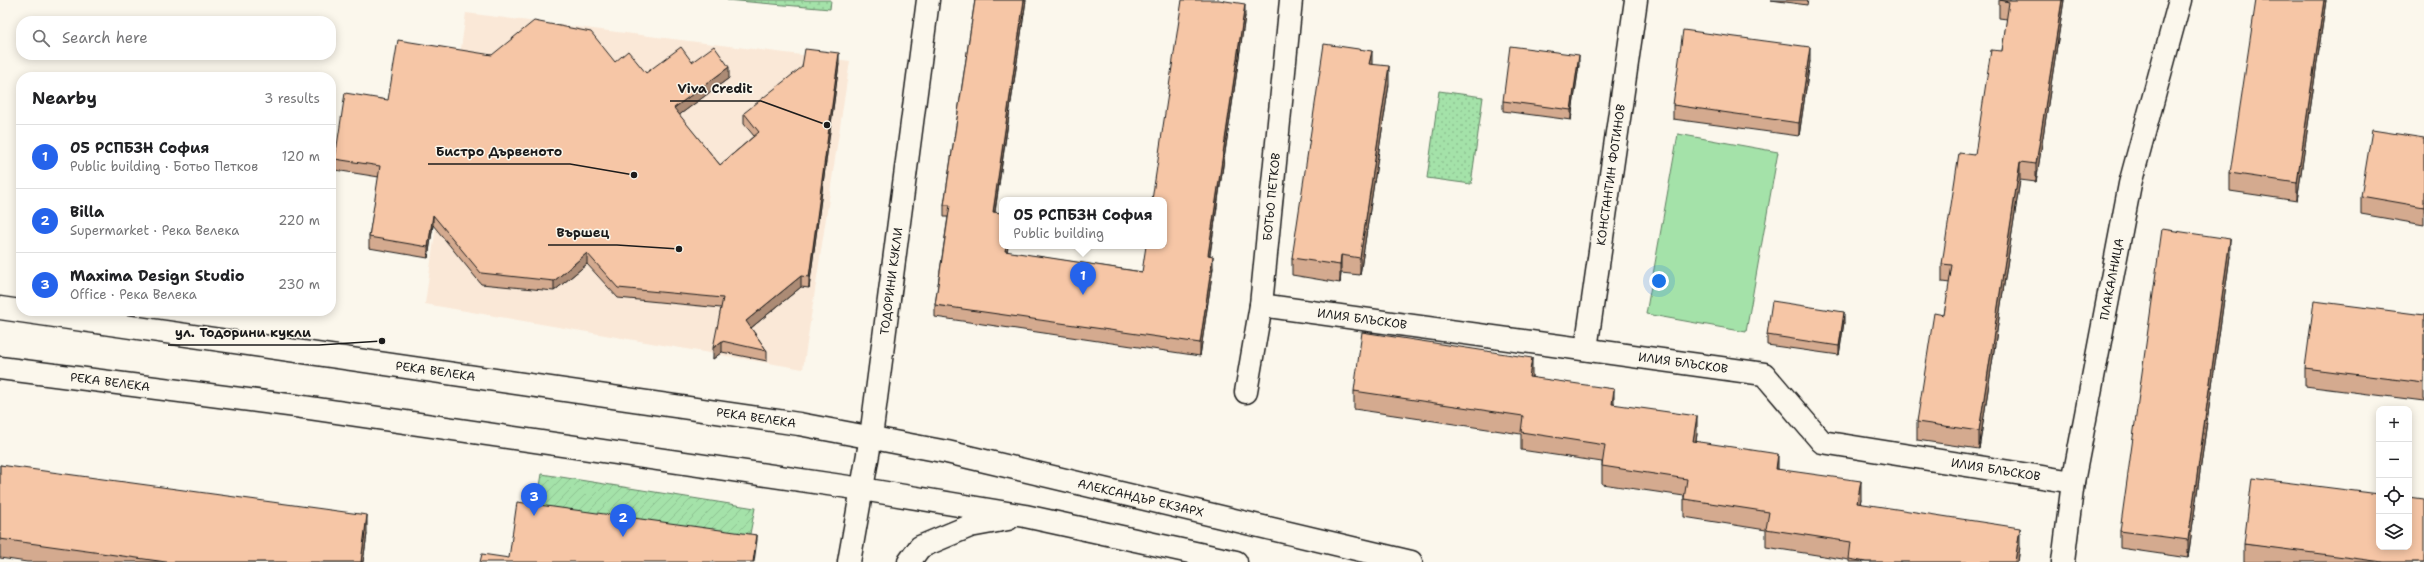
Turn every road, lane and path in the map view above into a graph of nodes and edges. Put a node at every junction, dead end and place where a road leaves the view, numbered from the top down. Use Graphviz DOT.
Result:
graph roads {
  1 [pos="928,0"];
  2 [pos="1291,0"];
  3 [pos="1636,0"];
  4 [pos="2180,0"];
  5 [pos="1261,305"];
  6 [pos="0,308"];
  7 [pos="16,310"];
  8 [pos="55,316"];
  9 [pos="1586,349"];
  10 [pos="0,368"];
  11 [pos="1246,392"];
  12 [pos="871,436"];
  13 [pos="2073,482"];
  14 [pos="862,489"];
  15 [pos="1025,516"];
  16 [pos="849,562"];
  17 [pos="909,562"];
  18 [pos="1236,562"];
  19 [pos="1411,562"];
  20 [pos="2063,562"];
  1 -- 12 [label="street, ТОДОРИНИ КУКЛИ"];
  2 -- 5 [label="street, БОТЬО ПЕТКОВ"];
  3 -- 9 [label="street, КОНСТАНТИН ФОТИНОВ"];
  4 -- 13 [label="street, ПЛАКАЛНИЦА"];
  5 -- 9 [label="street, ИЛИЯ БЛЪСКОВ"];
  5 -- 11 [label="street, БОТЬО ПЕТКОВ"];
  6 -- 7 [label="street, РЕКА ВЕЛЕКА"];
  8 -- 12 [label="street, РЕКА ВЕЛЕКА"];
  9 -- 13 [label="street, ИЛИЯ БЛЪСКОВ"];
  10 -- 14 [label="street, РЕКА ВЕЛЕКА"];
  12 -- 14 [label="street, ТОДОРИНИ КУКЛИ"];
  12 -- 19 [label="street, АЛЕКСАНДЪР ЕКЗАРХ"];
  13 -- 20 [label="street, ПЛАКАЛНИЦА"];
  14 -- 15 [label="street"];
  14 -- 16 [label="street, ТОДОРИНИ КУКЛИ"];
  15 -- 17 [label="street"];
  15 -- 18 [label="street"];
}
